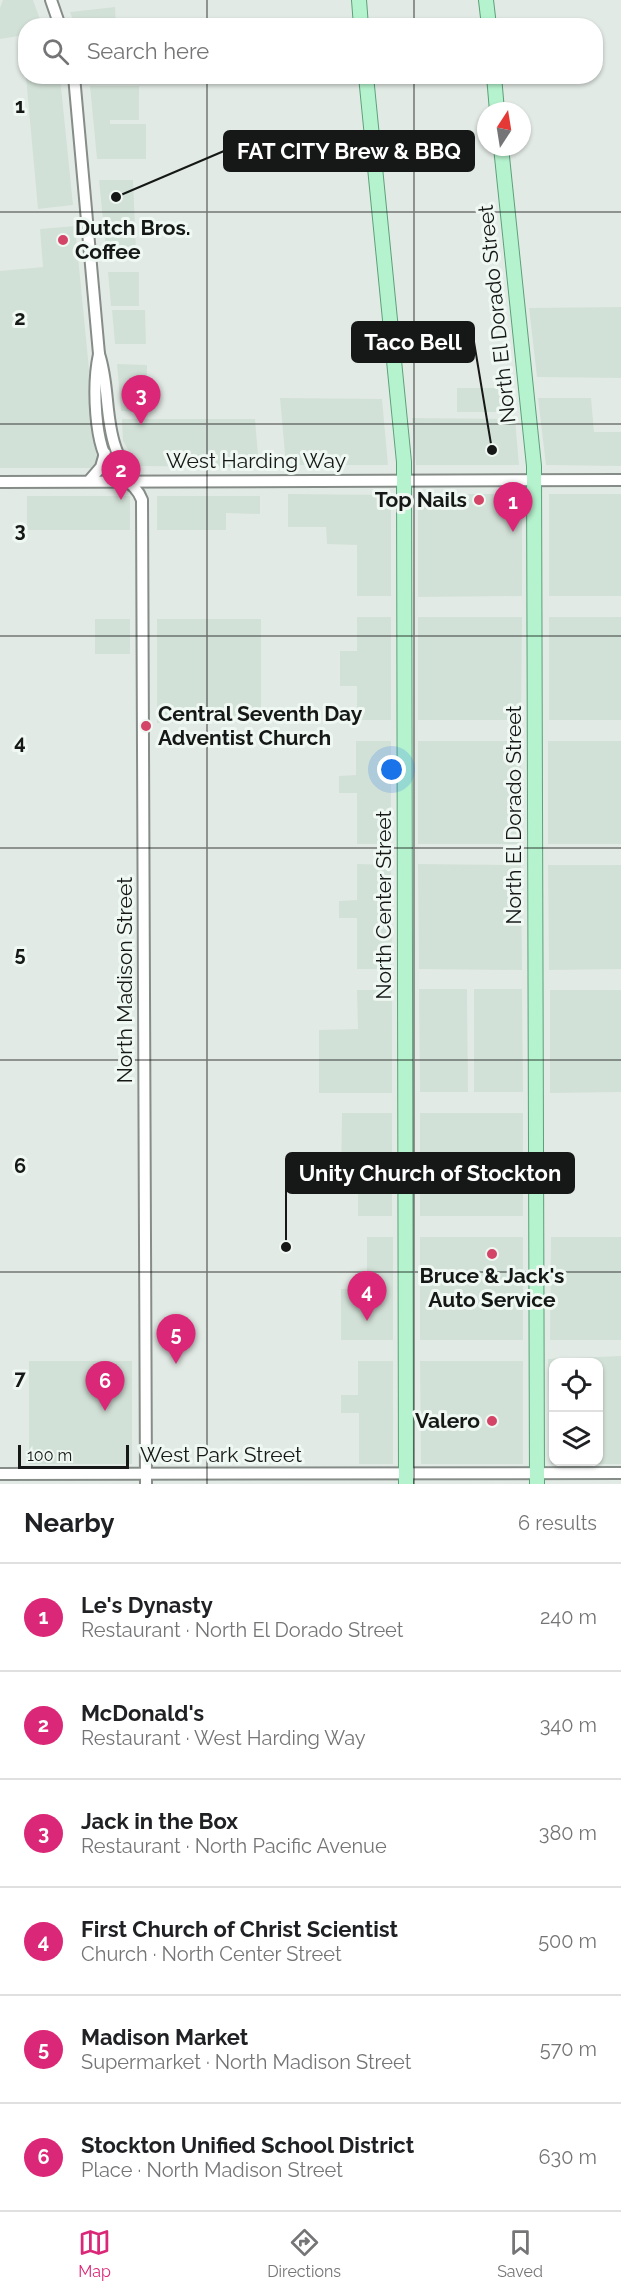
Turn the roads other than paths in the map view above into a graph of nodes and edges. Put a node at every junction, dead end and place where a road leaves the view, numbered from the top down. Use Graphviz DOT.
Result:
graph roads {
  1 [pos="51,0"];
  2 [pos="359,0"];
  3 [pos="486,0"];
  4 [pos="57,18"];
  5 [pos="360,18"];
  6 [pos="488,18"];
  7 [pos="75,84"];
  8 [pos="367,84"];
  9 [pos="495,84"];
  10 [pos="496,102"];
  11 [pos="502,156"];
  12 [pos="99,354"];
  13 [pos="105,453"];
  14 [pos="404,480"];
  15 [pos="621,480"];
  16 [pos="90,481"];
  17 [pos="129,481"];
  18 [pos="534,481"];
  19 [pos="0,482"];
  20 [pos="621,1473"];
  21 [pos="0,1474"];
  22 [pos="537,1478"];
  23 [pos="146,1479"];
  24 [pos="406,1479"];
  1 -- 4 [label="street"];
  2 -- 5 [label="main road"];
  3 -- 6 [label="main road"];
  7 -- 12 [label="street"];
  8 -- 14 [label="main road, North Center Street"];
  9 -- 10 [label="main road"];
  11 -- 18 [label="main road, North El Dorado Street"];
  12 -- 13 [label="street"];
  12 -- 17 [label="street"];
  13 -- 16 [label="street"];
  13 -- 17 [label="street"];
  14 -- 17 [label="street, West Harding Way"];
  14 -- 18 [label="street, West Harding Way"];
  14 -- 24 [label="main road, North Center Street"];
  15 -- 18 [label="street, West Harding Way"];
  16 -- 17 [label="street, West Harding Way"];
  16 -- 19 [label="street, West Harding Way"];
  17 -- 23 [label="street, North Madison Street"];
  18 -- 22 [label="main road, North El Dorado Street"];
  20 -- 22 [label="street, West Park Street"];
  21 -- 23 [label="street, West Park Street"];
  22 -- 24 [label="street, West Park Street"];
  23 -- 24 [label="street, West Park Street"];
}
